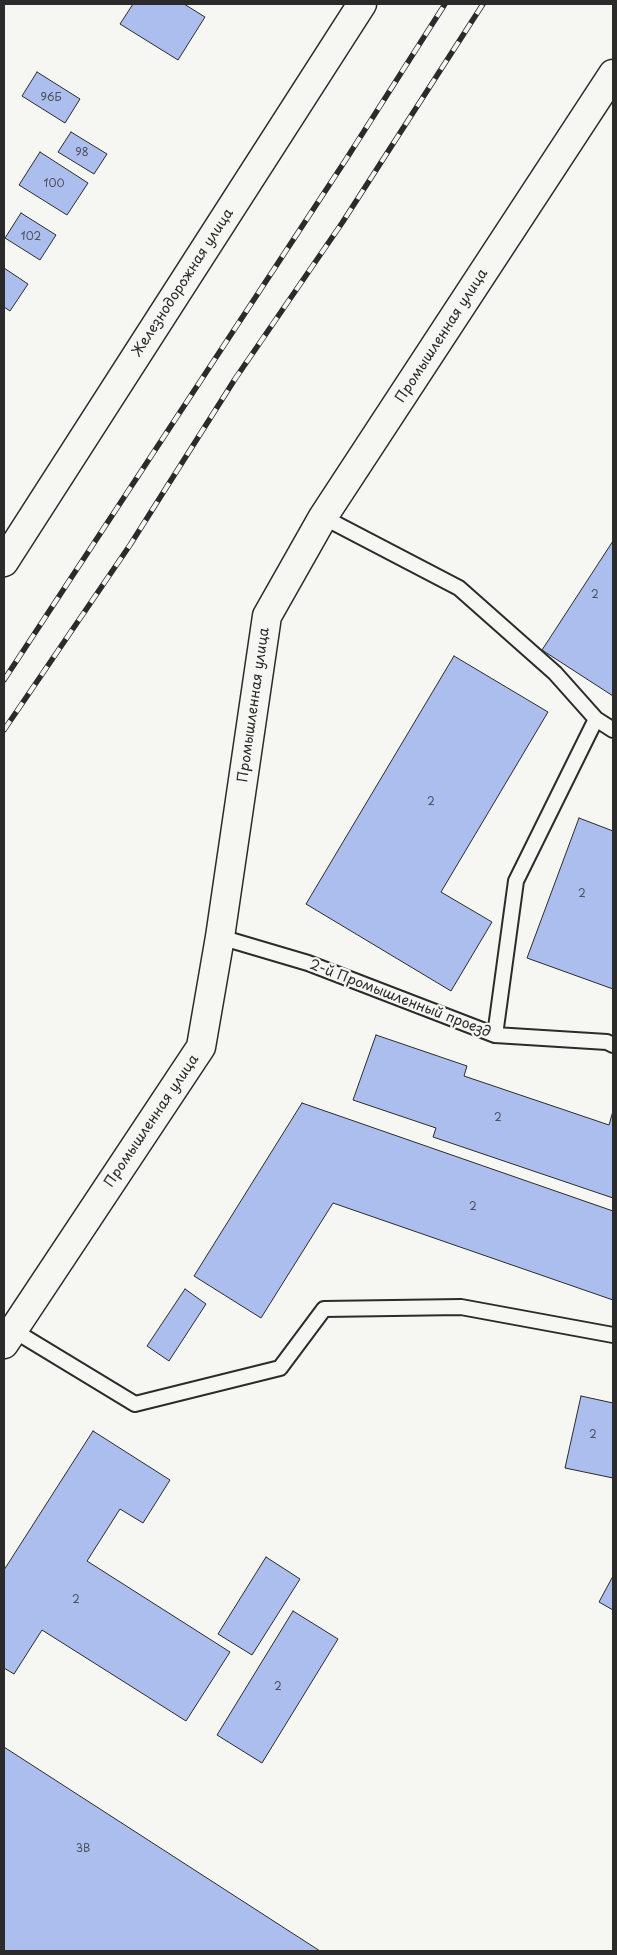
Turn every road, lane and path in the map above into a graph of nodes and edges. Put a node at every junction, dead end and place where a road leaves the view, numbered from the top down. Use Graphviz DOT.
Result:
graph roads {
  1 [pos="362,4"];
  2 [pos="613,74"];
  3 [pos="323,517"];
  4 [pos="4,562"];
  5 [pos="596,719"];
  6 [pos="613,730"];
  7 [pos="220,937"];
  8 [pos="495,1035"];
  9 [pos="613,1045"];
  10 [pos="613,1335"];
  11 [pos="8,1337"];
  1 -- 4 [label="street, Железнодорожная улица"];
  2 -- 3 [label="street, Промышленная улица"];
  3 -- 5 [label="lane"];
  3 -- 7 [label="street, Промышленная улица"];
  5 -- 6 [label="lane"];
  5 -- 8 [label="lane"];
  7 -- 8 [label="lane, 2-й Промышленный проезд"];
  7 -- 11 [label="street, Промышленная улица"];
  8 -- 9 [label="lane, 2-й Промышленный проезд"];
  10 -- 11 [label="lane"];
}
